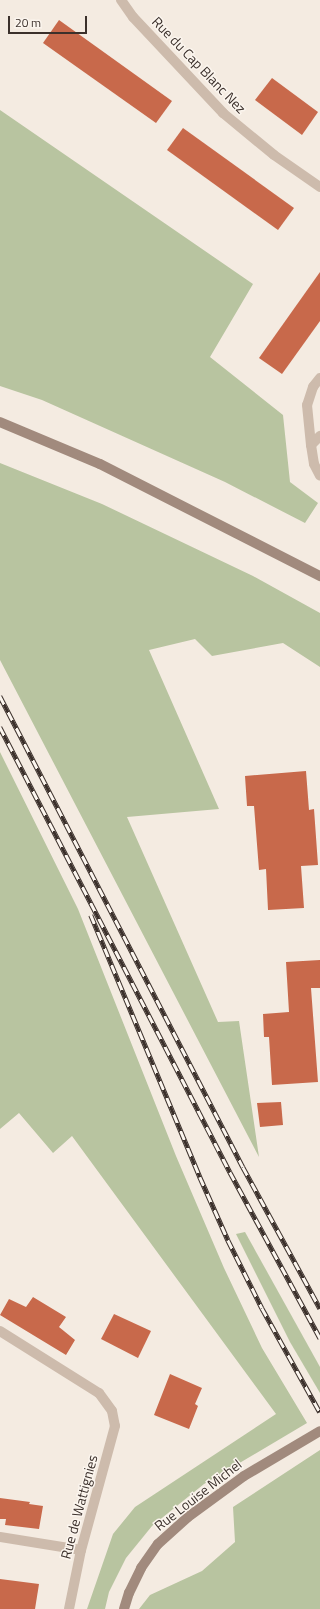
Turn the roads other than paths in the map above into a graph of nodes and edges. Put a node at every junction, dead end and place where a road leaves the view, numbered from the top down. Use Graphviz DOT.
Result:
graph roads {
  1 [pos="121,0"];
  2 [pos="320,187"];
  3 [pos="320,378"];
  4 [pos="0,422"];
  5 [pos="320,436"];
  6 [pos="311,445"];
  7 [pos="320,476"];
  8 [pos="320,576"];
  9 [pos="0,1331"];
  10 [pos="320,1430"];
  11 [pos="0,1537"];
  12 [pos="81,1550"];
  13 [pos="69,1609"];
  14 [pos="124,1609"];
  1 -- 2 [label="street, Rue du Cap Blanc Nez"];
  3 -- 6 [label="street"];
  4 -- 8 [label="main road"];
  5 -- 6 [label="street"];
  6 -- 7 [label="street"];
  9 -- 12 [label="street, Rue de Wattignies"];
  10 -- 14 [label="main road, Rue Louise Michel"];
  11 -- 12 [label="street"];
  12 -- 13 [label="street, Rue de Wattignies"];
}
